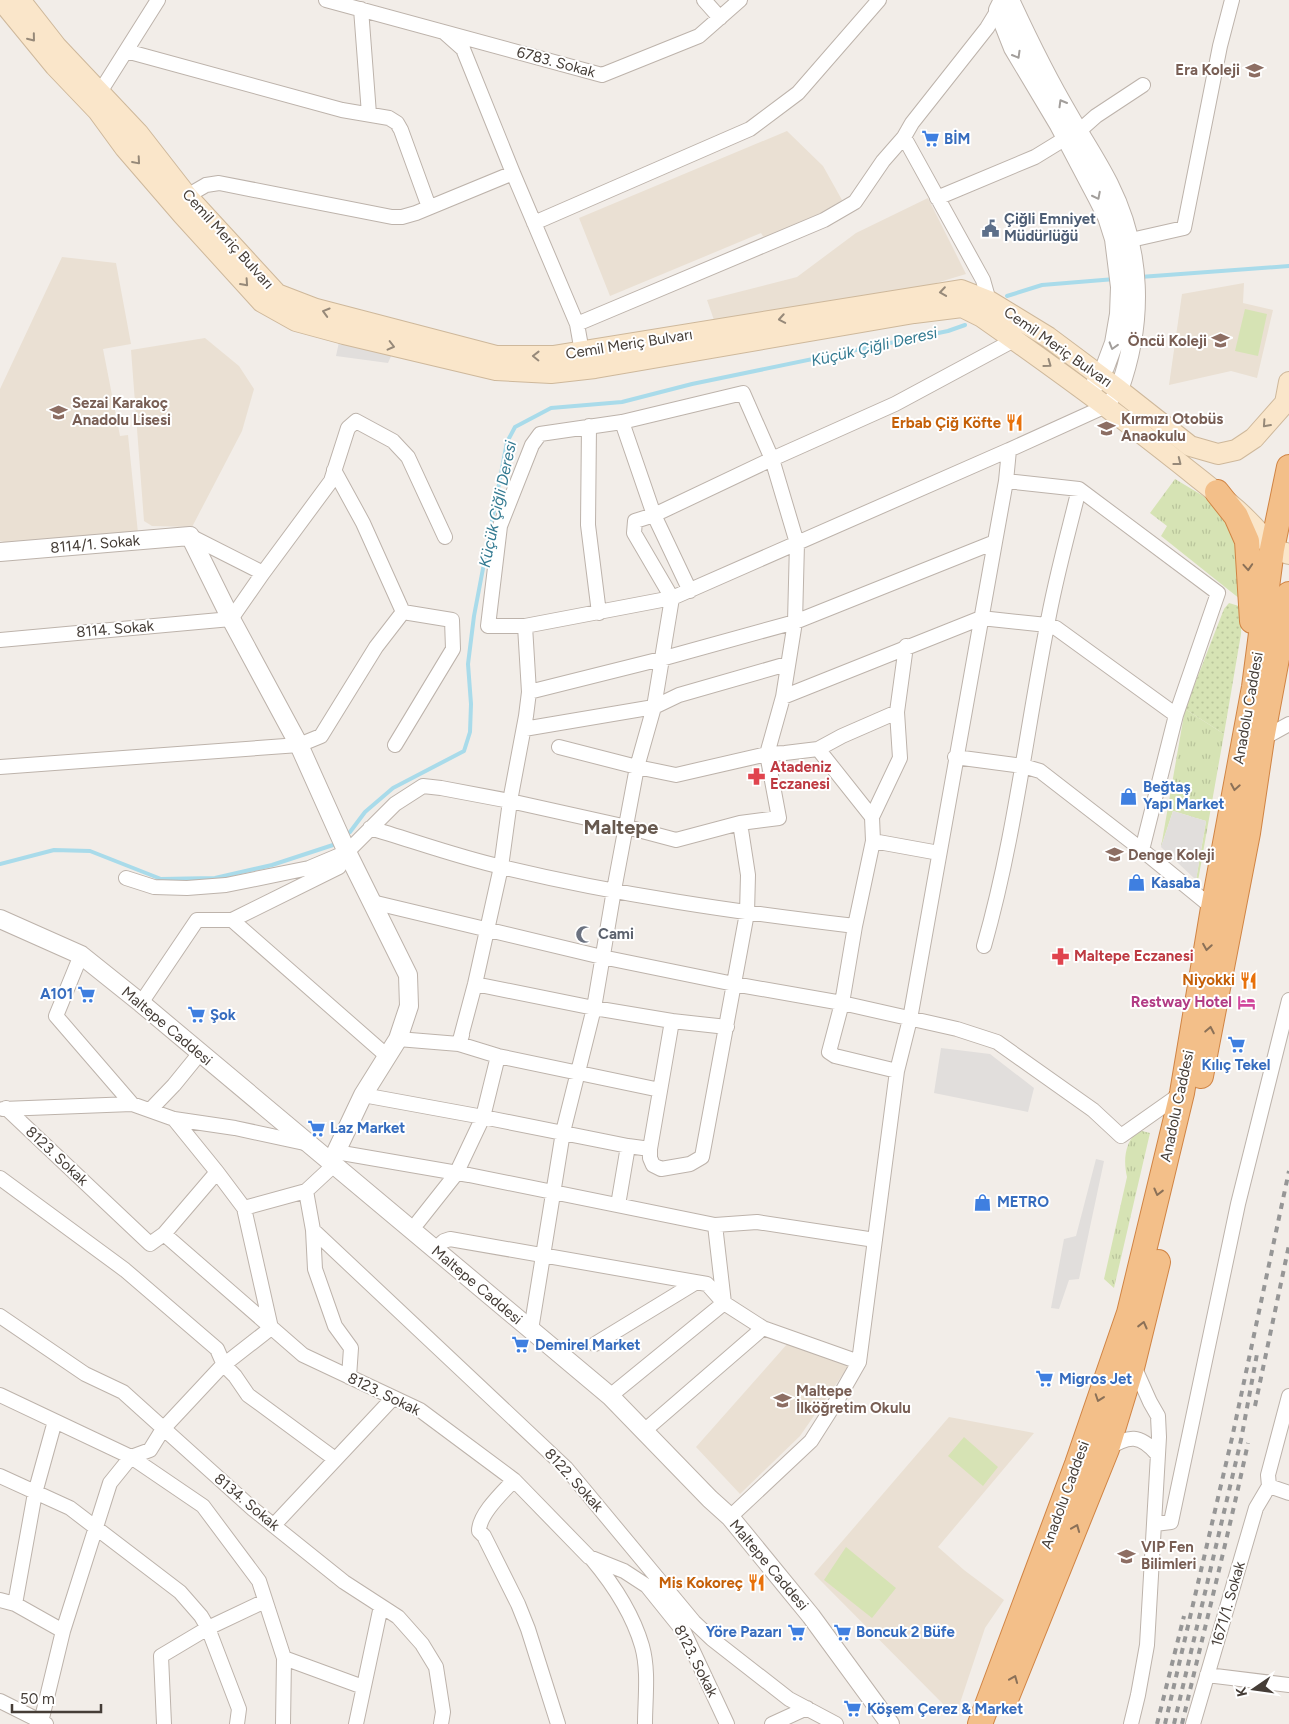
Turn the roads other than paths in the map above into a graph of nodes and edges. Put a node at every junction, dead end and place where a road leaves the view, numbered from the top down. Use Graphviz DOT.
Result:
graph roads {
  1 [pos="1,0"];
  2 [pos="20,0"];
  3 [pos="158,0"];
  4 [pos="326,0"];
  5 [pos="704,0"];
  6 [pos="740,0"];
  7 [pos="879,0"];
  8 [pos="1232,0"];
  9 [pos="1004,3"];
  10 [pos="361,9"];
  11 [pos="720,18"];
  12 [pos="443,31"];
  13 [pos="126,51"];
  14 [pos="1143,84"];
  15 [pos="100,92"];
  16 [pos="369,114"];
  17 [pos="1072,135"];
  18 [pos="904,136"];
  19 [pos="513,173"];
  20 [pos="187,196"];
  21 [pos="938,198"];
  22 [pos="429,208"];
  23 [pos="534,223"];
  24 [pos="1131,240"];
  25 [pos="1125,260"];
  26 [pos="1128,297"];
  27 [pos="986,309"];
  28 [pos="577,324"];
  29 [pos="1014,340"];
  30 [pos="582,352"];
  31 [pos="1100,376"];
  32 [pos="1289,382"];
  33 [pos="1119,390"];
  34 [pos="1089,394"];
  35 [pos="1106,406"];
  36 [pos="622,422"];
  37 [pos="589,426"];
  38 [pos="1009,450"];
  39 [pos="772,460"];
  40 [pos="1289,467"];
  41 [pos="334,470"];
  42 [pos="1006,481"];
  43 [pos="1079,489"];
  44 [pos="1216,492"];
  45 [pos="654,515"];
  46 [pos="190,536"];
  47 [pos="444,537"];
  48 [pos="797,542"];
  49 [pos="995,542"];
  50 [pos="1281,551"];
  51 [pos="0,552"];
  52 [pos="263,573"];
  53 [pos="690,591"];
  54 [pos="1289,594"];
  55 [pos="672,598"];
  56 [pos="403,612"];
  57 [pos="599,613"];
  58 [pos="980,618"];
  59 [pos="231,619"];
  60 [pos="794,622"];
  61 [pos="1047,625"];
  62 [pos="525,626"];
  63 [pos="0,640"];
  64 [pos="906,646"];
  65 [pos="661,659"];
  66 [pos="787,664"];
  67 [pos="1254,687"];
  68 [pos="529,692"];
  69 [pos="783,697"];
  70 [pos="654,707"];
  71 [pos="897,712"];
  72 [pos="1176,715"];
  73 [pos="1289,724"];
  74 [pos="524,729"];
  75 [pos="1262,739"];
  76 [pos="299,745"];
  77 [pos="394,745"];
  78 [pos="558,747"];
  79 [pos="818,749"];
  80 [pos="767,754"];
  81 [pos="956,757"];
  82 [pos="1023,766"];
  83 [pos="0,767"];
  84 [pos="637,768"];
  85 [pos="510,801"];
  86 [pos="872,817"];
  87 [pos="740,823"];
  88 [pos="627,827"];
  89 [pos="370,828"];
  90 [pos="873,841"];
  91 [pos="1142,850"];
  92 [pos="347,852"];
  93 [pos="938,853"];
  94 [pos="501,867"];
  95 [pos="126,878"];
  96 [pos="614,890"];
  97 [pos="372,902"];
  98 [pos="1213,908"];
  99 [pos="746,913"];
  100 [pos="1,920"];
  101 [pos="232,920"];
  102 [pos="855,926"];
  103 [pos="488,930"];
  104 [pos="984,946"];
  105 [pos="80,955"];
  106 [pos="602,957"];
  107 [pos="475,984"];
  108 [pos="734,984"];
  109 [pos="1289,1000"];
  110 [pos="141,1003"];
  111 [pos="842,1003"];
  112 [pos="594,1008"];
  113 [pos="910,1019"];
  114 [pos="672,1021"];
  115 [pos="727,1027"];
  116 [pos="398,1039"];
  117 [pos="459,1044"];
  118 [pos="200,1053"];
  119 [pos="387,1056"];
  120 [pos="498,1056"];
  121 [pos="897,1071"];
  122 [pos="578,1072"];
  123 [pos="660,1090"];
  124 [pos="1182,1093"];
  125 [pos="363,1095"];
  126 [pos="132,1104"];
  127 [pos="3,1109"];
  128 [pos="150,1110"];
  129 [pos="483,1117"];
  130 [pos="174,1119"];
  131 [pos="563,1132"];
  132 [pos="309,1144"];
  133 [pos="628,1146"];
  134 [pos="650,1149"];
  135 [pos="335,1159"];
  136 [pos="217,1172"];
  137 [pos="456,1174"];
  138 [pos="0,1178"];
  139 [pos="306,1192"];
  140 [pos="552,1193"];
  141 [pos="618,1205"];
  142 [pos="244,1208"];
  143 [pos="418,1222"];
  144 [pos="715,1225"];
  145 [pos="313,1230"];
  146 [pos="164,1234"];
  147 [pos="875,1240"];
  148 [pos="435,1249"];
  149 [pos="544,1256"];
  150 [pos="695,1283"];
  151 [pos="724,1303"];
  152 [pos="0,1316"];
  153 [pos="272,1328"];
  154 [pos="763,1328"];
  155 [pos="531,1330"];
  156 [pos="595,1344"];
  157 [pos="859,1362"];
  158 [pos="1133,1364"];
  159 [pos="224,1365"];
  160 [pos="349,1377"];
  161 [pos="0,1395"];
  162 [pos="610,1396"];
  163 [pos="1289,1396"];
  164 [pos="393,1398"];
  165 [pos="56,1421"];
  166 [pos="163,1429"];
  167 [pos="644,1431"];
  168 [pos="1107,1449"];
  169 [pos="1157,1454"];
  170 [pos="131,1457"];
  171 [pos="335,1459"];
  172 [pos="0,1476"];
  173 [pos="514,1480"];
  174 [pos="1269,1486"];
  175 [pos="35,1493"];
  176 [pos="1289,1493"];
  177 [pos="730,1518"];
  178 [pos="1155,1524"];
  179 [pos="274,1525"];
  180 [pos="96,1529"];
  181 [pos="589,1556"];
  182 [pos="0,1600"];
  183 [pos="265,1601"];
  184 [pos="15,1604"];
  185 [pos="381,1606"];
  186 [pos="208,1628"];
  187 [pos="64,1631"];
  188 [pos="684,1632"];
  189 [pos="712,1639"];
  190 [pos="284,1658"];
  191 [pos="1207,1675"];
  192 [pos="1289,1685"];
  193 [pos="363,1687"];
  194 [pos="0,1701"];
  195 [pos="800,1715"];
  196 [pos="44,1723"];
  197 [pos="984,1723"];
  198 [pos="164,1724"];
  199 [pos="237,1724"];
  200 [pos="283,1724"];
  201 [pos="356,1724"];
  202 [pos="442,1724"];
  203 [pos="558,1724"];
  204 [pos="644,1724"];
  205 [pos="728,1724"];
  206 [pos="772,1724"];
  207 [pos="836,1724"];
  208 [pos="890,1724"];
  209 [pos="1131,1724"];
  210 [pos="1193,1724"];
  1 -- 27 [label="main road, Cemil Meriç Bulvarı, one-way"];
  2 -- 15 [label="main road, Cemil Meriç Bulvarı"];
  3 -- 13 [label="street"];
  4 -- 10 [label="street, 6783. Sokak"];
  5 -- 11 [label="street"];
  6 -- 11 [label="street, 6783. Sokak"];
  7 -- 23 [label="street"];
  8 -- 24 [label="street"];
  9 -- 17 [label="street"];
  9 -- 18 [label="street"];
  10 -- 12 [label="street, 6783. Sokak"];
  10 -- 16 [label="street"];
  11 -- 12 [label="street, 6783. Sokak"];
  12 -- 19 [label="street"];
  13 -- 15 [label="street"];
  13 -- 16 [label="street"];
  14 -- 17 [label="street"];
  15 -- 20 [label="main road, Cemil Meriç Bulvarı"];
  16 -- 22 [label="street"];
  17 -- 21 [label="street"];
  17 -- 24 [label="street"];
  17 -- 25 [label="street, one-way"];
  18 -- 21 [label="street"];
  18 -- 28 [label="street"];
  19 -- 22 [label="street"];
  19 -- 23 [label="street"];
  20 -- 22 [label="street"];
  30 -- 20 [label="main road, Cemil Meriç Bulvarı, one-way"];
  21 -- 27 [label="street"];
  23 -- 28 [label="street"];
  24 -- 25 [label="street"];
  25 -- 26 [label="street"];
  26 -- 31 [label="street, one-way"];
  26 -- 33 [label="street"];
  27 -- 29 [label="main road, Cemil Meriç Bulvarı"];
  27 -- 30 [label="main road, Cemil Meriç Bulvarı, one-way"];
  27 -- 31 [label="main road, Cemil Meriç Bulvarı"];
  28 -- 30 [label="street"];
  29 -- 34 [label="main road, Cemil Meriç Bulvarı, one-way"];
  29 -- 39 [label="street"];
  31 -- 33 [label="main road, Cemil Meriç Bulvarı"];
  31 -- 34 [label="street"];
  32 -- 33 [label="main road, Cemil Meriç Bulvarı, one-way"];
  33 -- 35 [label="street"];
  34 -- 35 [label="main road, Cemil Meriç Bulvarı"];
  35 -- 38 [label="street"];
  35 -- 44 [label="main road, Cemil Meriç Bulvarı, one-way"];
  36 -- 37 [label="street"];
  36 -- 39 [label="street"];
  36 -- 45 [label="street"];
  37 -- 57 [label="street"];
  37 -- 62 [label="street"];
  38 -- 42 [label="street"];
  38 -- 48 [label="street"];
  39 -- 45 [label="street"];
  39 -- 48 [label="street"];
  40 -- 50 [label="highway, Anadolu Caddesi"];
  41 -- 47 [label="street"];
  41 -- 52 [label="street"];
  41 -- 56 [label="street"];
  42 -- 43 [label="street"];
  42 -- 49 [label="street"];
  43 -- 61 [label="street"];
  43 -- 72 [label="street"];
  44 -- 50 [label="main road, Cemil Meriç Bulvarı"];
  44 -- 67 [label="highway, one-way"];
  45 -- 53 [label="street"];
  45 -- 55 [label="street"];
  46 -- 51 [label="street, 8114/1. Sokak"];
  46 -- 52 [label="street"];
  46 -- 59 [label="street"];
  48 -- 53 [label="street"];
  48 -- 60 [label="street"];
  49 -- 58 [label="street"];
  49 -- 60 [label="street"];
  50 -- 67 [label="highway, Anadolu Caddesi"];
  52 -- 59 [label="street"];
  53 -- 55 [label="street"];
  54 -- 75 [label="highway, Anadolu Caddesi"];
  55 -- 57 [label="street"];
  55 -- 65 [label="street"];
  56 -- 76 [label="street"];
  56 -- 77 [label="street"];
  57 -- 62 [label="street"];
  58 -- 61 [label="street"];
  58 -- 64 [label="street"];
  58 -- 81 [label="street"];
  59 -- 63 [label="street, 8114. Sokak"];
  59 -- 76 [label="street"];
  60 -- 65 [label="street"];
  60 -- 66 [label="street"];
  61 -- 72 [label="street"];
  61 -- 82 [label="street"];
  62 -- 68 [label="street"];
  64 -- 69 [label="street"];
  64 -- 71 [label="street"];
  65 -- 68 [label="street"];
  65 -- 70 [label="street"];
  66 -- 69 [label="street"];
  66 -- 70 [label="street"];
  67 -- 98 [label="highway, Anadolu Caddesi, one-way"];
  68 -- 74 [label="street"];
  69 -- 80 [label="street"];
  70 -- 74 [label="street"];
  70 -- 84 [label="street"];
  71 -- 79 [label="street"];
  71 -- 86 [label="street"];
  72 -- 91 [label="street"];
  73 -- 75 [label="street"];
  74 -- 85 [label="street"];
  158 -- 75 [label="highway, Anadolu Caddesi, one-way"];
  76 -- 83 [label="street"];
  76 -- 92 [label="street"];
  78 -- 84 [label="street"];
  79 -- 80 [label="street"];
  79 -- 86 [label="street"];
  80 -- 84 [label="street"];
  80 -- 87 [label="street"];
  81 -- 82 [label="street"];
  81 -- 93 [label="street"];
  82 -- 91 [label="street"];
  82 -- 104 [label="street"];
  84 -- 88 [label="street"];
  85 -- 88 [label="street"];
  85 -- 89 [label="street"];
  85 -- 94 [label="street"];
  86 -- 90 [label="street"];
  87 -- 88 [label="street"];
  87 -- 99 [label="street"];
  88 -- 96 [label="street"];
  89 -- 92 [label="street"];
  89 -- 94 [label="street"];
  90 -- 93 [label="street"];
  90 -- 102 [label="street"];
  91 -- 98 [label="street"];
  92 -- 95 [label="street"];
  92 -- 97 [label="street"];
  92 -- 101 [label="street"];
  93 -- 113 [label="street"];
  94 -- 96 [label="street"];
  94 -- 103 [label="street"];
  96 -- 99 [label="street"];
  96 -- 106 [label="street"];
  97 -- 103 [label="street"];
  97 -- 116 [label="street"];
  98 -- 124 [label="highway, Anadolu Caddesi, one-way"];
  99 -- 102 [label="street"];
  99 -- 108 [label="street"];
  100 -- 105 [label="street, Maltepe Caddesi"];
  101 -- 110 [label="street"];
  101 -- 119 [label="street"];
  102 -- 111 [label="street"];
  103 -- 106 [label="street"];
  103 -- 107 [label="street"];
  103 -- 117 [label="street"];
  105 -- 110 [label="street, Maltepe Caddesi"];
  105 -- 126 [label="street"];
  106 -- 108 [label="street"];
  106 -- 112 [label="street"];
  107 -- 112 [label="street"];
  107 -- 117 [label="street"];
  108 -- 111 [label="street"];
  108 -- 115 [label="street"];
  109 -- 178 [label="street"];
  110 -- 118 [label="street, Maltepe Caddesi"];
  111 -- 113 [label="street"];
  111 -- 121 [label="street"];
  112 -- 114 [label="street"];
  112 -- 122 [label="street"];
  113 -- 121 [label="street"];
  113 -- 124 [label="street"];
  114 -- 115 [label="street"];
  114 -- 123 [label="street"];
  115 -- 134 [label="street"];
  116 -- 117 [label="street"];
  116 -- 119 [label="street"];
  117 -- 120 [label="street"];
  118 -- 128 [label="street"];
  118 -- 132 [label="street, Maltepe Caddesi"];
  119 -- 125 [label="street"];
  120 -- 122 [label="street"];
  120 -- 129 [label="street"];
  121 -- 147 [label="street"];
  122 -- 123 [label="street"];
  122 -- 131 [label="street"];
  123 -- 134 [label="street"];
  124 -- 197 [label="highway, Anadolu Caddesi, one-way"];
  125 -- 129 [label="street"];
  125 -- 135 [label="street"];
  126 -- 127 [label="street"];
  126 -- 128 [label="street"];
  127 -- 146 [label="street, 8123. Sokak"];
  128 -- 130 [label="street"];
  129 -- 131 [label="street"];
  129 -- 137 [label="street"];
  130 -- 132 [label="street"];
  130 -- 136 [label="street"];
  131 -- 133 [label="street"];
  131 -- 140 [label="street"];
  132 -- 135 [label="street, Maltepe Caddesi"];
  133 -- 134 [label="street"];
  133 -- 141 [label="street"];
  135 -- 137 [label="street"];
  135 -- 139 [label="street"];
  135 -- 148 [label="street, Maltepe Caddesi"];
  136 -- 142 [label="street"];
  136 -- 146 [label="street"];
  137 -- 140 [label="street"];
  137 -- 143 [label="street"];
  138 -- 159 [label="street"];
  139 -- 142 [label="street"];
  139 -- 145 [label="street"];
  140 -- 141 [label="street"];
  140 -- 149 [label="street"];
  141 -- 144 [label="street"];
  142 -- 153 [label="street"];
  144 -- 147 [label="street"];
  144 -- 151 [label="street"];
  145 -- 160 [label="street"];
  145 -- 189 [label="street, 8122. Sokak"];
  146 -- 153 [label="street, 8123. Sokak"];
  147 -- 157 [label="street"];
  148 -- 149 [label="street"];
  148 -- 155 [label="street, Maltepe Caddesi"];
  149 -- 150 [label="street"];
  149 -- 155 [label="street"];
  150 -- 151 [label="street"];
  150 -- 156 [label="street"];
  151 -- 154 [label="street"];
  151 -- 162 [label="street"];
  152 -- 166 [label="street, 8134. Sokak"];
  153 -- 159 [label="street"];
  153 -- 160 [label="street, 8123. Sokak"];
  154 -- 157 [label="street"];
  154 -- 167 [label="street"];
  155 -- 162 [label="street, Maltepe Caddesi"];
  157 -- 177 [label="street"];
  158 -- 168 [label="highway, Anadolu Caddesi"];
  158 -- 169 [label="street"];
  159 -- 166 [label="street"];
  159 -- 171 [label="street"];
  160 -- 164 [label="street, 8123. Sokak"];
  161 -- 165 [label="street"];
  162 -- 167 [label="street, Maltepe Caddesi"];
  163 -- 174 [label="street"];
  164 -- 171 [label="street"];
  164 -- 173 [label="street, 8123. Sokak"];
  165 -- 170 [label="street"];
  165 -- 175 [label="street"];
  166 -- 170 [label="street"];
  166 -- 179 [label="street, 8134. Sokak"];
  167 -- 177 [label="street, Maltepe Caddesi"];
  168 -- 169 [label="street"];
  197 -- 168 [label="highway, Anadolu Caddesi, one-way"];
  169 -- 178 [label="street"];
  170 -- 180 [label="street"];
  170 -- 183 [label="street"];
  171 -- 179 [label="street"];
  172 -- 175 [label="street"];
  173 -- 181 [label="street, 8123. Sokak"];
  173 -- 203 [label="street"];
  174 -- 176 [label="street"];
  174 -- 191 [label="street, 1671/1. Sokak"];
  175 -- 180 [label="street"];
  175 -- 184 [label="street"];
  177 -- 208 [label="street, Maltepe Caddesi"];
  178 -- 209 [label="street"];
  179 -- 185 [label="street, 8134. Sokak"];
  180 -- 186 [label="street"];
  180 -- 187 [label="street"];
  181 -- 188 [label="street, 8123. Sokak"];
  181 -- 204 [label="street"];
  182 -- 184 [label="street"];
  183 -- 186 [label="street"];
  183 -- 190 [label="street"];
  184 -- 187 [label="street"];
  185 -- 193 [label="street"];
  185 -- 202 [label="street, 8134. Sokak"];
  186 -- 198 [label="street"];
  186 -- 199 [label="street"];
  187 -- 196 [label="street"];
  188 -- 189 [label="street"];
  188 -- 205 [label="street, 8123. Sokak"];
  189 -- 195 [label="street, 8122. Sokak"];
  190 -- 193 [label="street"];
  190 -- 200 [label="street"];
  191 -- 192 [label="street"];
  191 -- 210 [label="street, 1671/1. Sokak"];
  193 -- 201 [label="street"];
  194 -- 196 [label="street"];
  195 -- 206 [label="street"];
  195 -- 207 [label="street, 8122. Sokak"];
}
